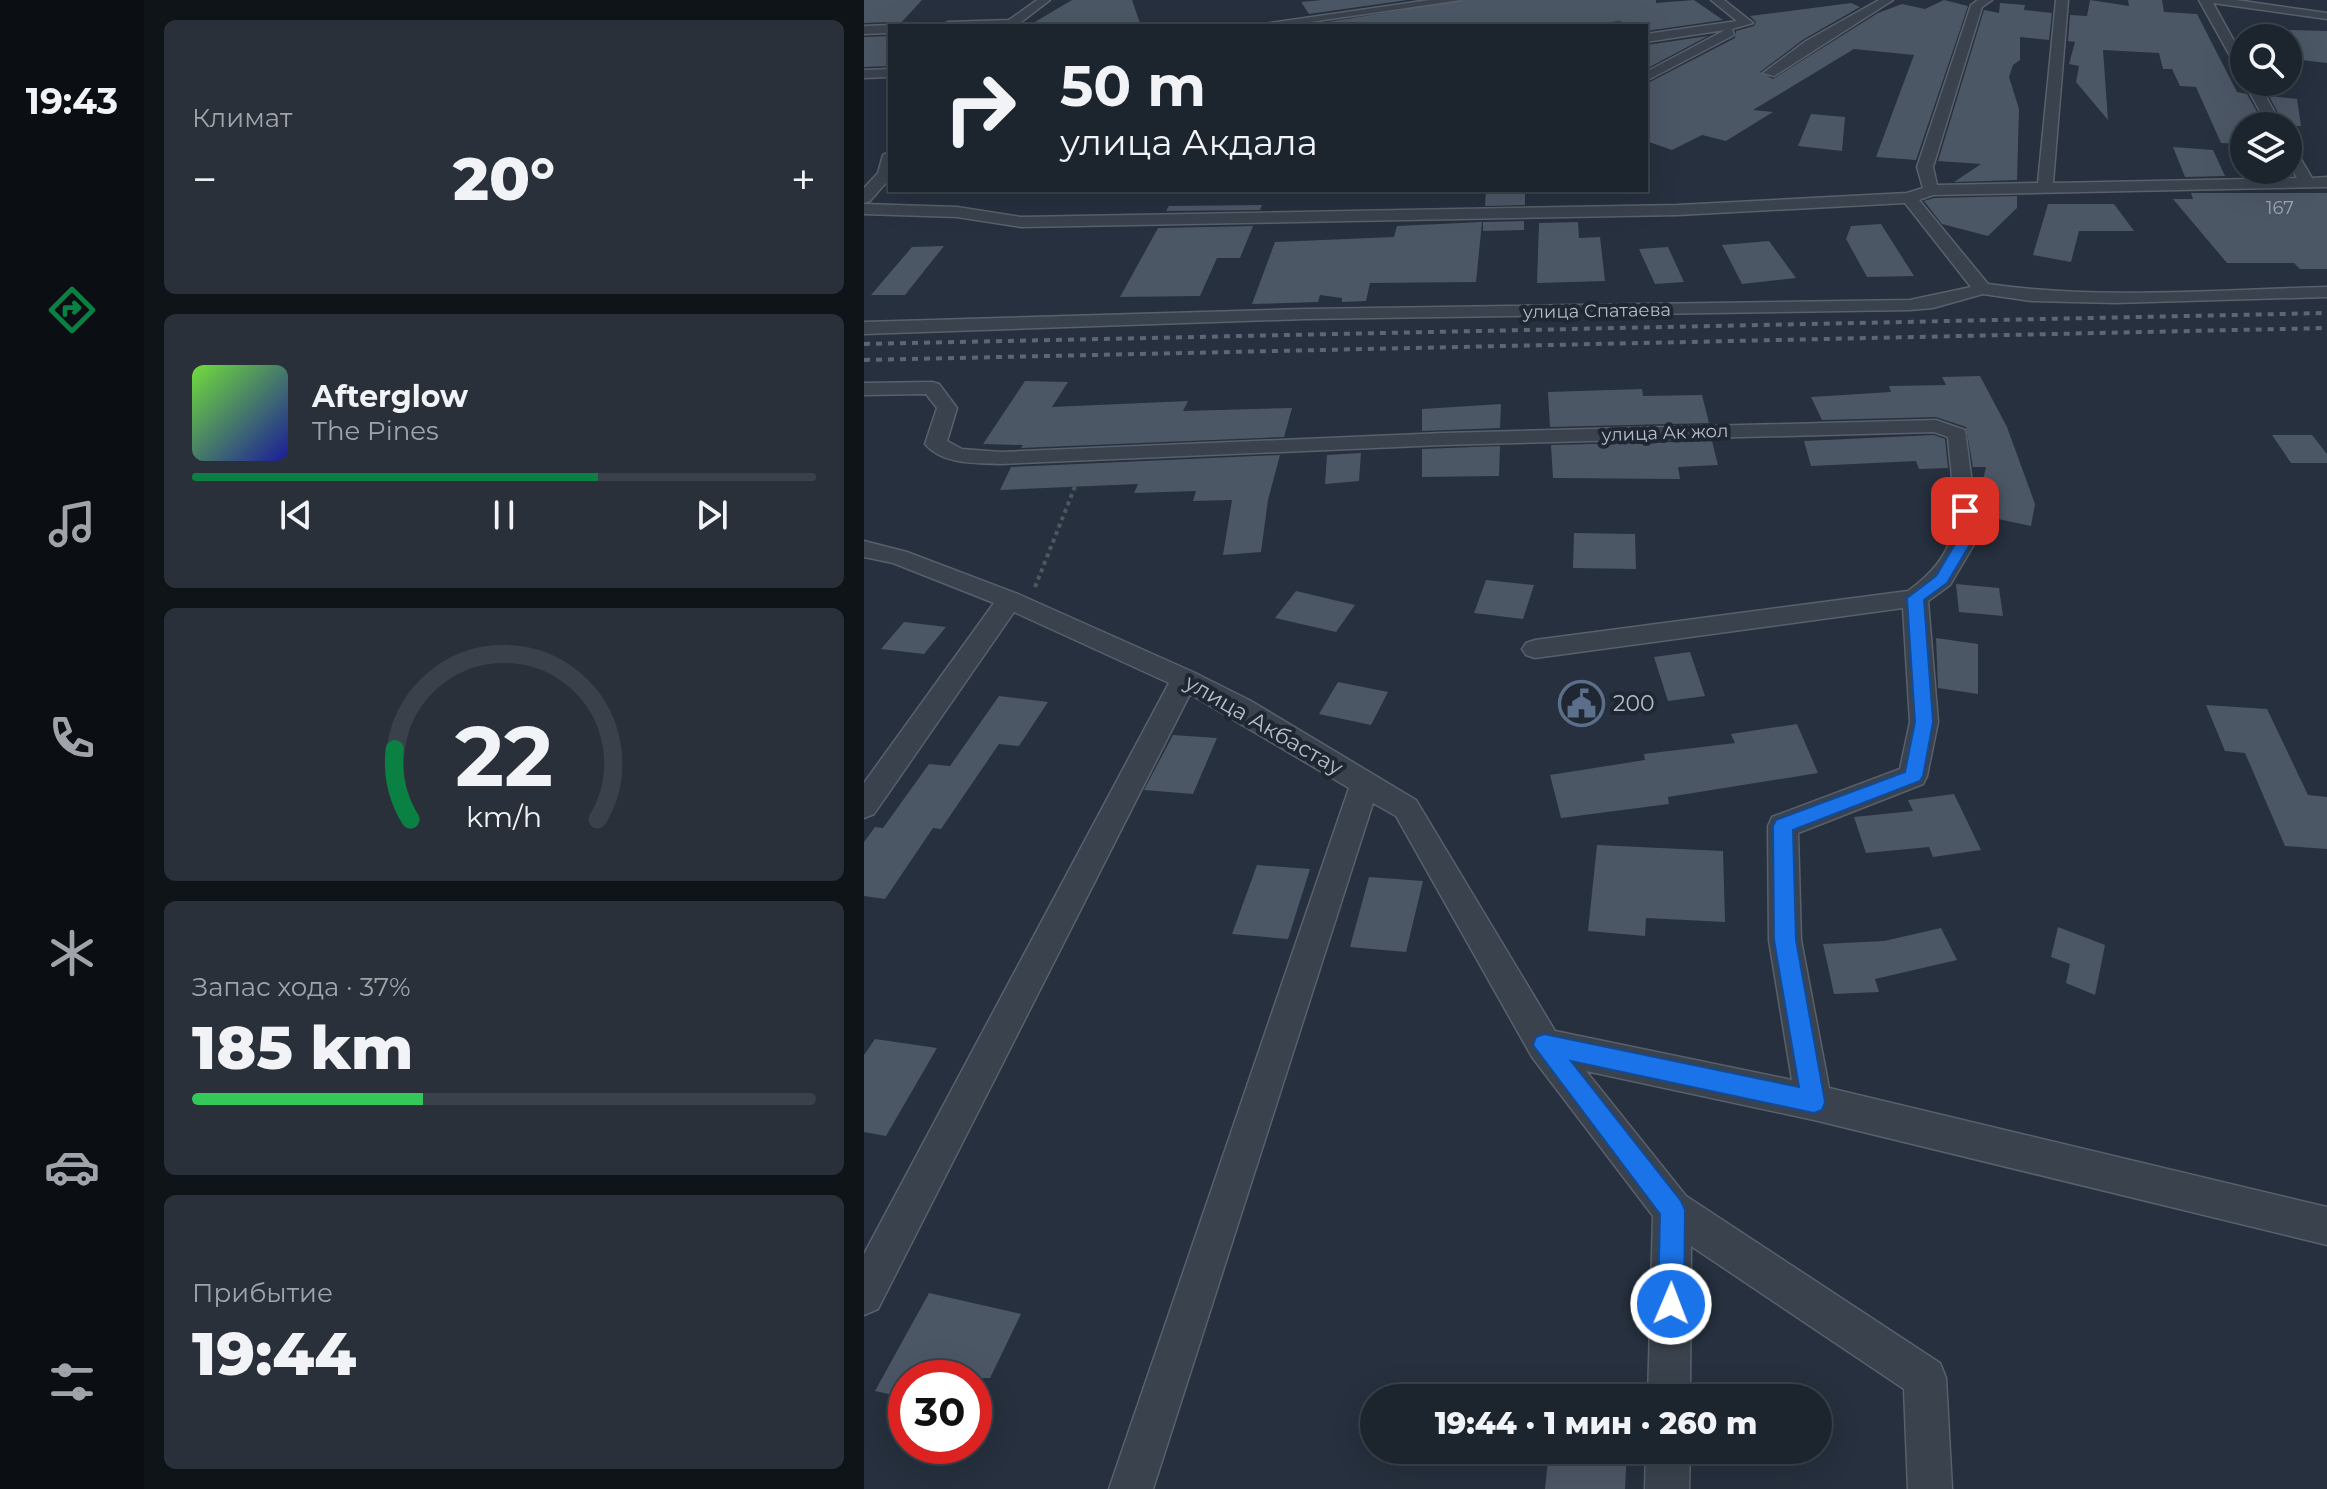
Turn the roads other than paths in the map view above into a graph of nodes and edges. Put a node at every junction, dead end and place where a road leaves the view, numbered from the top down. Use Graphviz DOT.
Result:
graph roads {
  1 [pos="1055,0"];
  2 [pos="1455,0"];
  3 [pos="1717,0"];
  4 [pos="1887,0"];
  5 [pos="1986,0"];
  6 [pos="2062,0"];
  7 [pos="2205,0"];
  8 [pos="2212,0"];
  9 [pos="1043,1"];
  10 [pos="2294,6"];
  11 [pos="2327,16"];
  12 [pos="1747,23"];
  13 [pos="1011,24"];
  14 [pos="1271,24"];
  15 [pos="888,29"];
  16 [pos="864,30"];
  17 [pos="1648,38"];
  18 [pos="2230,45"];
  19 [pos="888,73"];
  20 [pos="1769,73"];
  21 [pos="864,74"];
  22 [pos="1648,76"];
  23 [pos="2302,173"];
  24 [pos="887,174"];
  25 [pos="2307,182"];
  26 [pos="2327,182"];
  27 [pos="2045,189"];
  28 [pos="1931,190"];
  29 [pos="864,198"];
  30 [pos="1909,198"];
  31 [pos="864,209"];
  32 [pos="1982,289"];
  33 [pos="2327,292"];
  34 [pos="864,328"];
  35 [pos="864,389"];
  36 [pos="864,549"];
  37 [pos="1915,598"];
  38 [pos="1018,603"];
  39 [pos="1535,649"];
  40 [pos="1184,679"];
  41 [pos="1365,784"];
  42 [pos="864,806"];
  43 [pos="1544,1045"];
  44 [pos="1814,1102"];
  45 [pos="1672,1210"];
  46 [pos="2327,1226"];
  47 [pos="864,1295"];
  48 [pos="1669,1384"];
  49 [pos="1668,1464"];
  50 [pos="1131,1489"];
  51 [pos="1667,1489"];
  52 [pos="1930,1489"];
  1 -- 9 [label="street"];
  2 -- 14 [label="street"];
  3 -- 12 [label="street"];
  4 -- 20 [label="street"];
  5 -- 28 [label="street"];
  6 -- 27 [label="street"];
  7 -- 18 [label="street"];
  8 -- 10 [label="street"];
  9 -- 13 [label="street"];
  10 -- 11 [label="street"];
  12 -- 17 [label="street"];
  12 -- 22 [label="street"];
  15 -- 16 [label="street"];
  19 -- 21 [label="street"];
  23 -- 25 [label="street"];
  24 -- 29 [label="street"];
  25 -- 26 [label="street"];
  25 -- 27 [label="street"];
  27 -- 28 [label="street"];
  28 -- 30 [label="street"];
  30 -- 31 [label="street"];
  30 -- 32 [label="street"];
  32 -- 33 [label="street, улица Спатаева"];
  32 -- 34 [label="street, улица Спатаева"];
  35 -- 37 [label="street, улица Ак жол"];
  36 -- 38 [label="street, улица Акбастау"];
  37 -- 39 [label="street"];
  37 -- 44 [label="street"];
  38 -- 40 [label="street, улица Акбастау"];
  38 -- 42 [label="street"];
  40 -- 41 [label="street, улица Акбастау"];
  40 -- 47 [label="street"];
  41 -- 43 [label="street, улица Акбастау"];
  41 -- 50 [label="street"];
  43 -- 44 [label="street"];
  43 -- 45 [label="street, улица Акбастау"];
  44 -- 46 [label="street"];
  45 -- 48 [label="street"];
  45 -- 52 [label="street, улица Акбастау"];
  49 -- 51 [label="street"];
}
